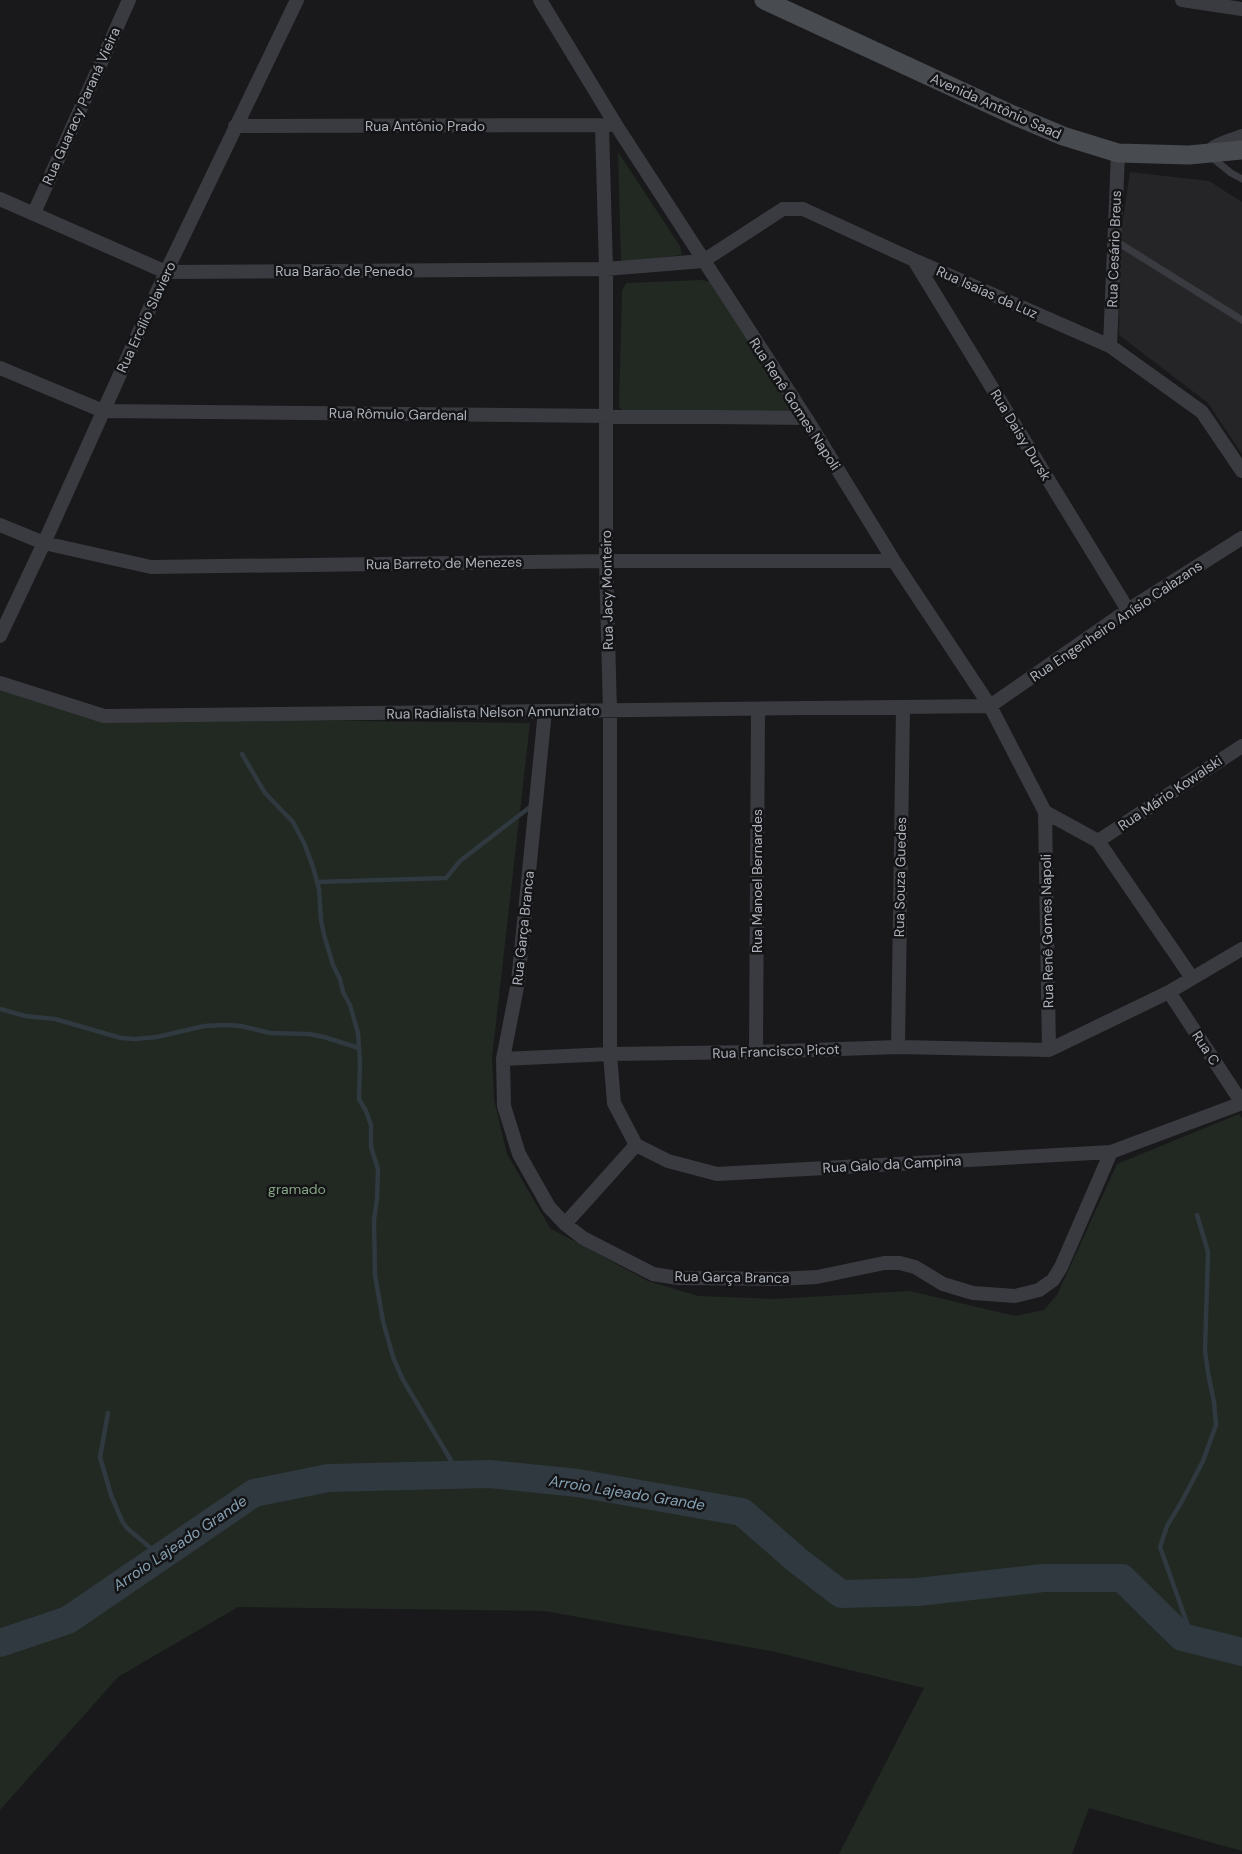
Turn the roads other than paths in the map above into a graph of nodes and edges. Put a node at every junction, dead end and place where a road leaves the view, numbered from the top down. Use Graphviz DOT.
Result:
graph roads {
  1 [pos="129,0"];
  2 [pos="296,0"];
  3 [pos="540,0"];
  4 [pos="764,0"];
  5 [pos="1182,0"];
  6 [pos="1242,10"];
  7 [pos="235,126"];
  8 [pos="609,126"];
  9 [pos="1242,136"];
  10 [pos="1242,150"];
  11 [pos="1118,152"];
  12 [pos="1207,154"];
  13 [pos="1242,179"];
  14 [pos="0,199"];
  15 [pos="34,213"];
  16 [pos="1114,239"];
  17 [pos="914,260"];
  18 [pos="703,261"];
  19 [pos="606,269"];
  20 [pos="166,272"];
  21 [pos="1242,320"];
  22 [pos="1110,346"];
  23 [pos="0,368"];
  24 [pos="103,411"];
  25 [pos="605,417"];
  26 [pos="806,418"];
  27 [pos="1242,471"];
  28 [pos="0,525"];
  29 [pos="1242,538"];
  30 [pos="44,543"];
  31 [pos="606,561"];
  32 [pos="894,561"];
  33 [pos="1128,610"];
  34 [pos="0,636"];
  35 [pos="0,683"];
  36 [pos="990,706"];
  37 [pos="903,707"];
  38 [pos="758,709"];
  39 [pos="545,711"];
  40 [pos="610,711"];
  41 [pos="1242,746"];
  42 [pos="1045,812"];
  43 [pos="1098,841"];
  44 [pos="1242,949"];
  45 [pos="1192,978"];
  46 [pos="1169,992"];
  47 [pos="898,1047"];
  48 [pos="1048,1050"];
  49 [pos="756,1052"];
  50 [pos="610,1054"];
  51 [pos="503,1059"];
  52 [pos="1242,1103"];
  53 [pos="636,1145"];
  54 [pos="1111,1152"];
  55 [pos="566,1224"];
  1 -- 15 [label="street, Rua Guaracy Paraná Vieira"];
  2 -- 7 [label="street, Rua Ercílio Slaviero"];
  3 -- 8 [label="street, Rua Renê Gomes Napoli"];
  4 -- 11 [label="main road, Avenida Antônio Saad"];
  5 -- 6 [label="street"];
  7 -- 8 [label="street, Rua Antônio Prado"];
  7 -- 20 [label="street, Rua Ercílio Slaviero"];
  8 -- 18 [label="street, Rua Renê Gomes Napoli"];
  8 -- 19 [label="street, Rua Jacy Monteiro"];
  9 -- 12 [label="street"];
  10 -- 12 [label="main road, Avenida Antônio Saad"];
  11 -- 12 [label="main road, Avenida Antônio Saad"];
  11 -- 16 [label="street, Rua Cesário Breus"];
  12 -- 13 [label="lane"];
  14 -- 15 [label="street, Rua Barão de Penedo"];
  15 -- 20 [label="street, Rua Barão de Penedo"];
  16 -- 21 [label="lane"];
  16 -- 22 [label="street, Rua Cesário Breus"];
  17 -- 18 [label="street, Rua Isaías da Luz"];
  17 -- 22 [label="street, Rua Isaías da Luz"];
  17 -- 33 [label="street, Rua Daisy Dursk"];
  18 -- 19 [label="street, Rua Barão de Penedo"];
  18 -- 26 [label="street, Rua Renê Gomes Napoli"];
  19 -- 20 [label="street, Rua Barão de Penedo"];
  19 -- 25 [label="street, Rua Jacy Monteiro"];
  20 -- 24 [label="street, Rua Ercílio Slaviero"];
  22 -- 27 [label="street, Rua Isaías da Luz"];
  23 -- 24 [label="street, Rua Rômulo Gardenal"];
  24 -- 25 [label="street, Rua Rômulo Gardenal"];
  24 -- 30 [label="street, Rua Ercílio Slaviero"];
  25 -- 26 [label="street, Rua Rômulo Gardenal"];
  25 -- 31 [label="street, Rua Jacy Monteiro"];
  26 -- 32 [label="street, Rua Renê Gomes Napoli"];
  28 -- 30 [label="street, Rua Barreto de Menezes"];
  29 -- 33 [label="street, Rua Engenheiro Anísio Calazans"];
  30 -- 31 [label="street, Rua Barreto de Menezes"];
  30 -- 34 [label="street, Rua Ercílio Slaviero"];
  31 -- 32 [label="street, Rua Barreto de Menezes"];
  31 -- 40 [label="street, Rua Jacy Monteiro"];
  32 -- 36 [label="street, Rua Renê Gomes Napoli"];
  33 -- 36 [label="street, Rua Engenheiro Anísio Calazans"];
  35 -- 39 [label="street, Rua Radialista Nelson Annunziato"];
  36 -- 37 [label="street, Rua Radialista Nelson Annunziato"];
  36 -- 42 [label="street, Rua Renê Gomes Napoli"];
  37 -- 38 [label="street, Rua Radialista Nelson Annunziato"];
  37 -- 47 [label="street, Rua Souza Guedes"];
  38 -- 40 [label="street, Rua Radialista Nelson Annunziato"];
  38 -- 49 [label="street, Rua Manoel Bernardes"];
  39 -- 40 [label="street, Rua Radialista Nelson Annunziato"];
  39 -- 51 [label="street, Rua Garça Branca"];
  40 -- 50 [label="street, Rua Jacy Monteiro"];
  41 -- 43 [label="street, Rua Mário Kowalski"];
  42 -- 43 [label="street"];
  42 -- 48 [label="street, Rua Renê Gomes Napoli"];
  43 -- 45 [label="street"];
  44 -- 45 [label="street"];
  45 -- 46 [label="street"];
  46 -- 48 [label="street"];
  46 -- 52 [label="street, Rua C"];
  47 -- 48 [label="street, Rua Francisco Picot"];
  47 -- 49 [label="street, Rua Francisco Picot"];
  49 -- 50 [label="street, Rua Francisco Picot"];
  50 -- 51 [label="street, Rua Francisco Picot"];
  50 -- 53 [label="street"];
  51 -- 55 [label="street, Rua Garça Branca"];
  52 -- 54 [label="street, Rua Galo da Campina"];
  53 -- 54 [label="street, Rua Galo da Campina"];
  53 -- 55 [label="street"];
  54 -- 55 [label="street, Rua Garça Branca"];
}
